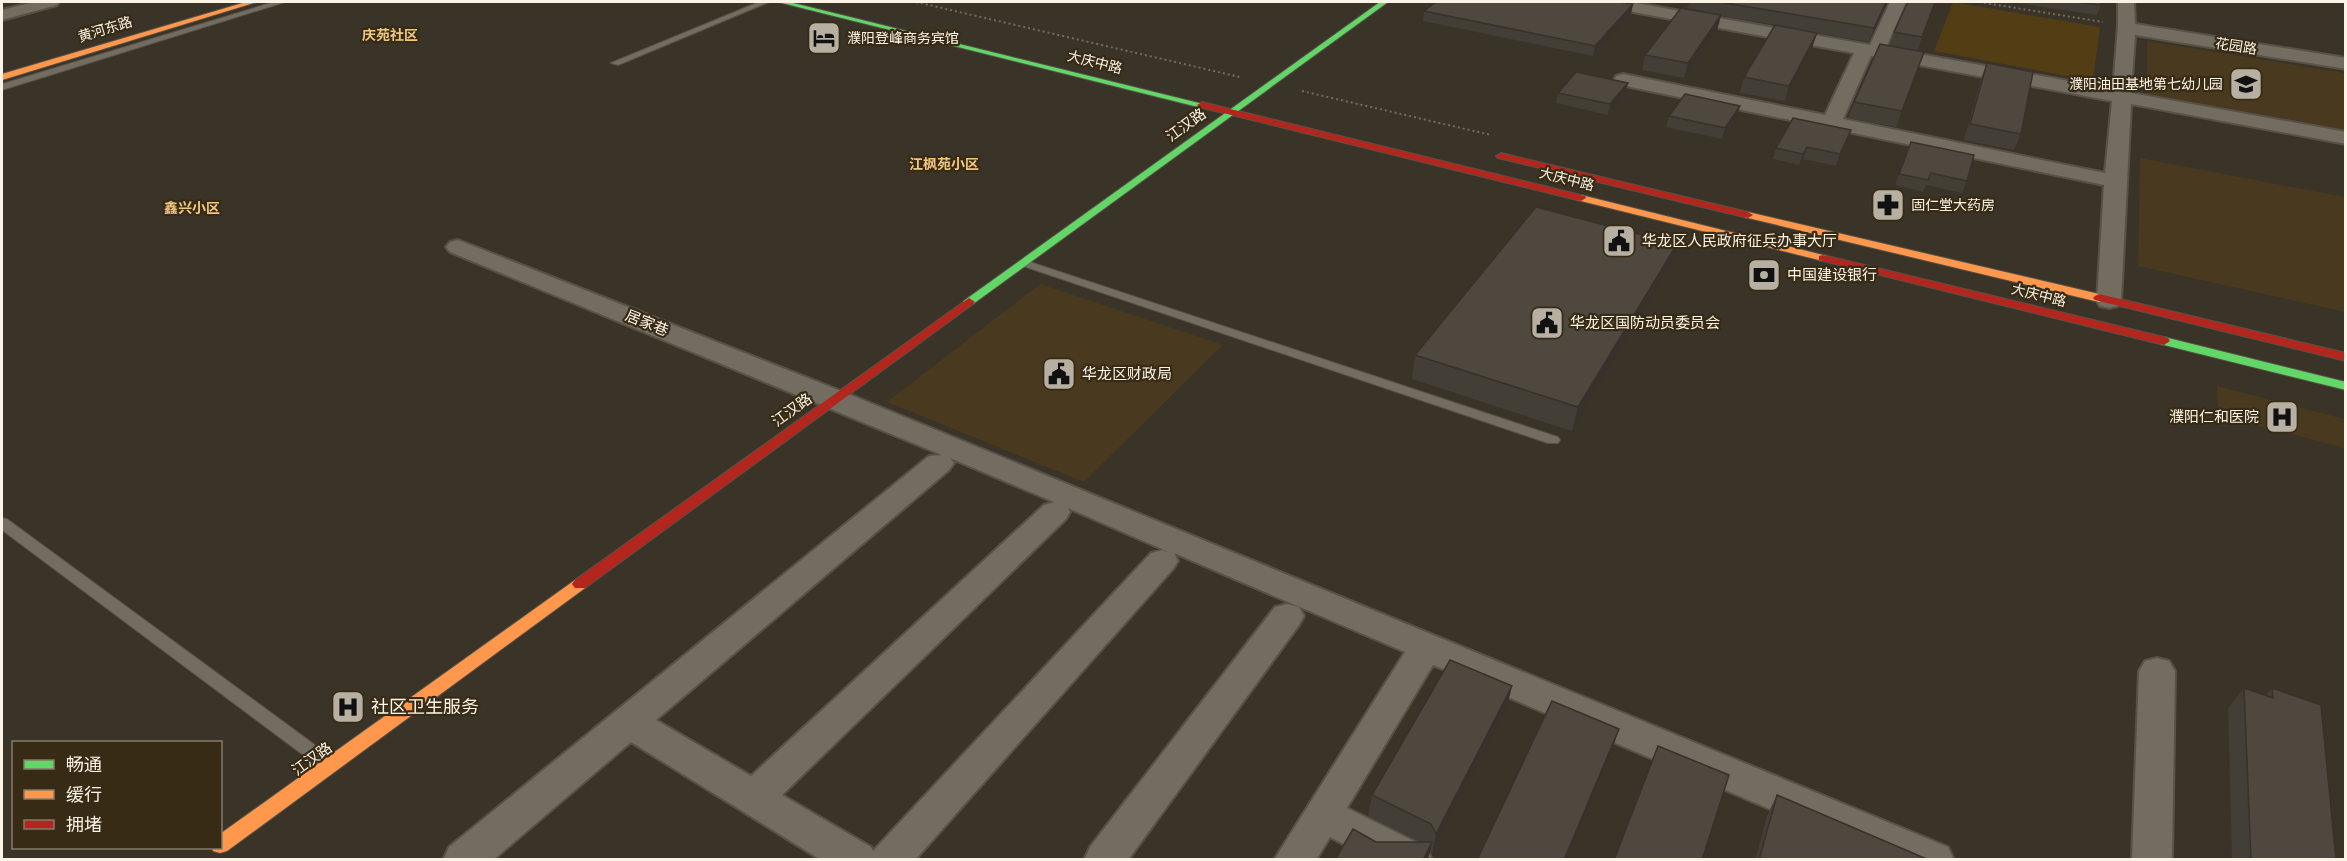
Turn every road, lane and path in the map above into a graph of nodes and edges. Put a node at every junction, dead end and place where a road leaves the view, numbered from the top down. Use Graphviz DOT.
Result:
graph roads {
  1 [pos="51,2"];
  2 [pos="230,2"];
  3 [pos="253,2"];
  4 [pos="280,2"];
  5 [pos="765,2"];
  6 [pos="782,2"];
  7 [pos="1384,2"];
  8 [pos="1606,2"];
  9 [pos="1898,2"];
  10 [pos="1979,2"];
  11 [pos="2012,2"];
  12 [pos="2126,2"];
  13 [pos="1643,5"];
  14 [pos="2011,7"];
  15 [pos="2,15"];
  16 [pos="2126,27"];
  17 [pos="1870,50"];
  18 [pos="615,63"];
  19 [pos="2346,64"];
  20 [pos="2,69"];
  21 [pos="2,77"];
  22 [pos="1623,80"];
  23 [pos="2,87"];
  24 [pos="1230,91"];
  25 [pos="2121,96"];
  26 [pos="1253,97"];
  27 [pos="1276,102"];
  28 [pos="1231,113"];
  29 [pos="1831,123"];
  30 [pos="2346,138"];
  31 [pos="1484,152"];
  32 [pos="2115,181"];
  33 [pos="458,247"];
  34 [pos="1024,263"];
  35 [pos="2109,300"];
  36 [pos="2346,357"];
  37 [pos="2346,386"];
  38 [pos="836,399"];
  39 [pos="1553,440"];
  40 [pos="939,463"];
  41 [pos="1055,512"];
  42 [pos="2,522"];
  43 [pos="1162,561"];
  44 [pos="1287,616"];
  45 [pos="1426,646"];
  46 [pos="2157,671"];
  47 [pos="629,722"];
  48 [pos="330,766"];
  49 [pos="754,797"];
  50 [pos="1322,814"];
  51 [pos="222,844"];
  52 [pos="463,860"];
  53 [pos="856,860"];
  54 [pos="889,860"];
  55 [pos="1104,860"];
  56 [pos="1293,860"];
  57 [pos="1412,860"];
  58 [pos="1934,860"];
  59 [pos="2152,860"];
  1 -- 15 [label="street"];
  2 -- 20 [label="main road, 黄河东路"];
  3 -- 21 [label="main road, 黄河东路"];
  4 -- 23 [label="lane"];
  5 -- 18 [label="lane"];
  6 -- 28 [label="main road, 大庆中路"];
  7 -- 26 [label="main road, 江汉路"];
  8 -- 13 [label="street"];
  9 -- 17 [label="street"];
  10 -- 14 [label="path"];
  11 -- 14 [label="path"];
  12 -- 16 [label="street"];
  13 -- 17 [label="street"];
  14 -- 16 [label="path"];
  16 -- 19 [label="street, 花园路"];
  16 -- 25 [label="street"];
  17 -- 25 [label="street"];
  17 -- 29 [label="street"];
  22 -- 29 [label="street"];
  24 -- 26 [label="main road"];
  25 -- 30 [label="street"];
  25 -- 32 [label="street"];
  26 -- 27 [label="main road"];
  26 -- 28 [label="main road, 江汉路"];
  28 -- 34 [label="main road, 江汉路"];
  28 -- 37 [label="main road, 大庆中路"];
  29 -- 32 [label="street"];
  31 -- 35 [label="main road, 大庆中路"];
  32 -- 35 [label="street"];
  33 -- 38 [label="street, 居家巷"];
  34 -- 38 [label="main road, 江汉路"];
  34 -- 39 [label="lane"];
  35 -- 36 [label="main road, 大庆中路"];
  38 -- 45 [label="street, 居家巷"];
  38 -- 48 [label="main road, 江汉路"];
  40 -- 47 [label="street"];
  41 -- 49 [label="street"];
  42 -- 48 [label="lane"];
  43 -- 54 [label="street"];
  44 -- 55 [label="street"];
  45 -- 50 [label="street"];
  45 -- 58 [label="street, 居家巷"];
  46 -- 59 [label="street"];
  47 -- 49 [label="street"];
  47 -- 52 [label="street"];
  48 -- 51 [label="main road, 江汉路"];
  49 -- 53 [label="street"];
  50 -- 56 [label="street"];
  50 -- 57 [label="street"];
}
